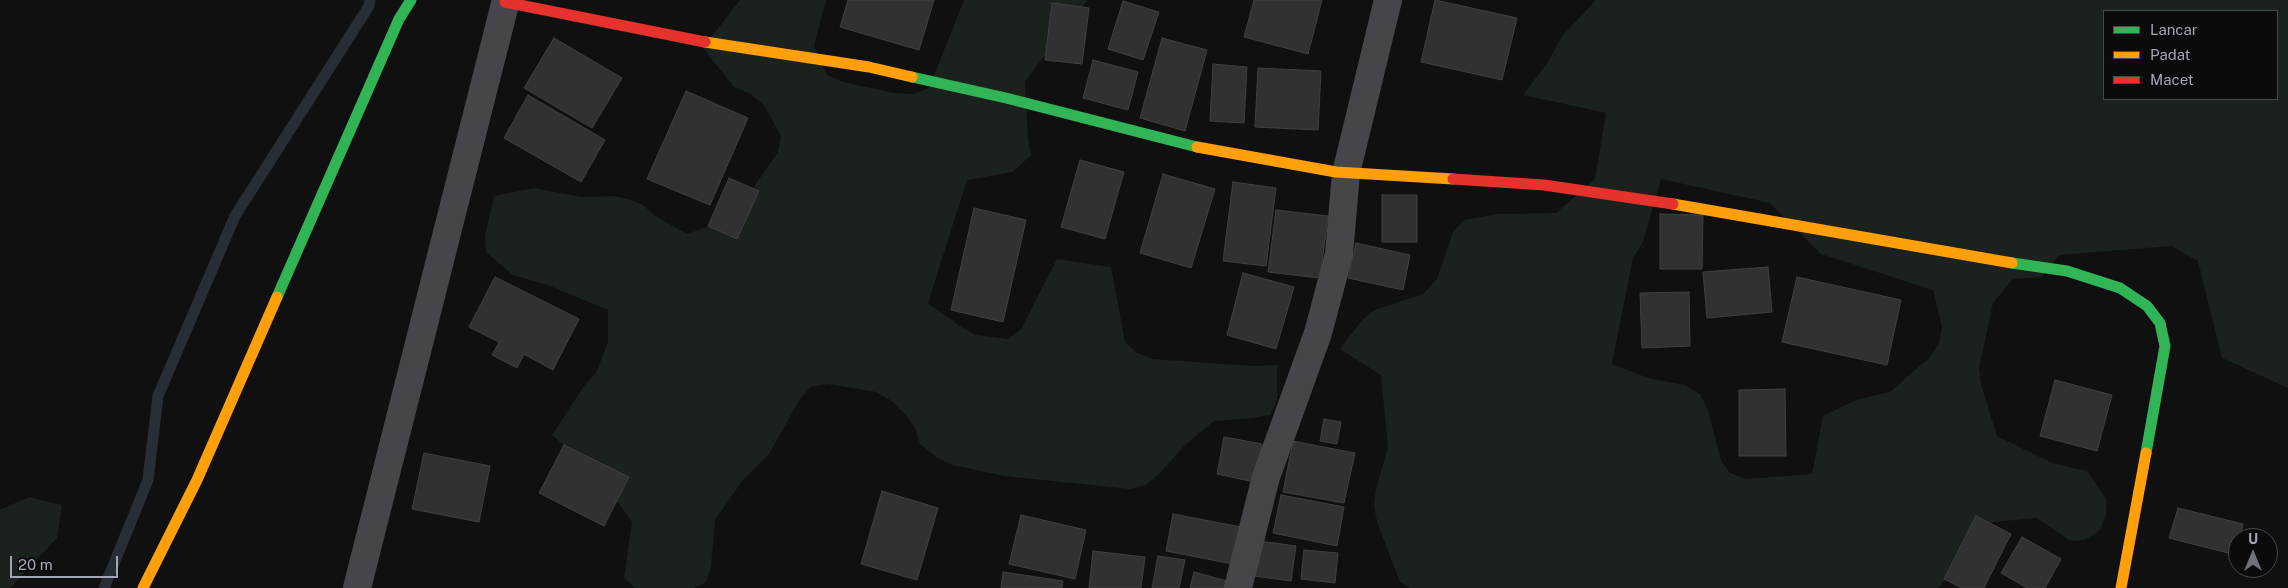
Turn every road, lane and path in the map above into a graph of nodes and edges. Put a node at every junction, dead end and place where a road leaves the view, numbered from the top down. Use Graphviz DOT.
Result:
graph roads {
  1 [pos="411,0"];
  2 [pos="1388,0"];
  3 [pos="505,1"];
  4 [pos="1346,174"];
  5 [pos="143,588"];
  6 [pos="358,588"];
  7 [pos="1238,588"];
  8 [pos="2121,588"];
  1 -- 5 [label="street"];
  2 -- 4 [label="street"];
  3 -- 4 [label="street"];
  3 -- 6 [label="street"];
  4 -- 7 [label="street"];
  4 -- 8 [label="street"];
}
